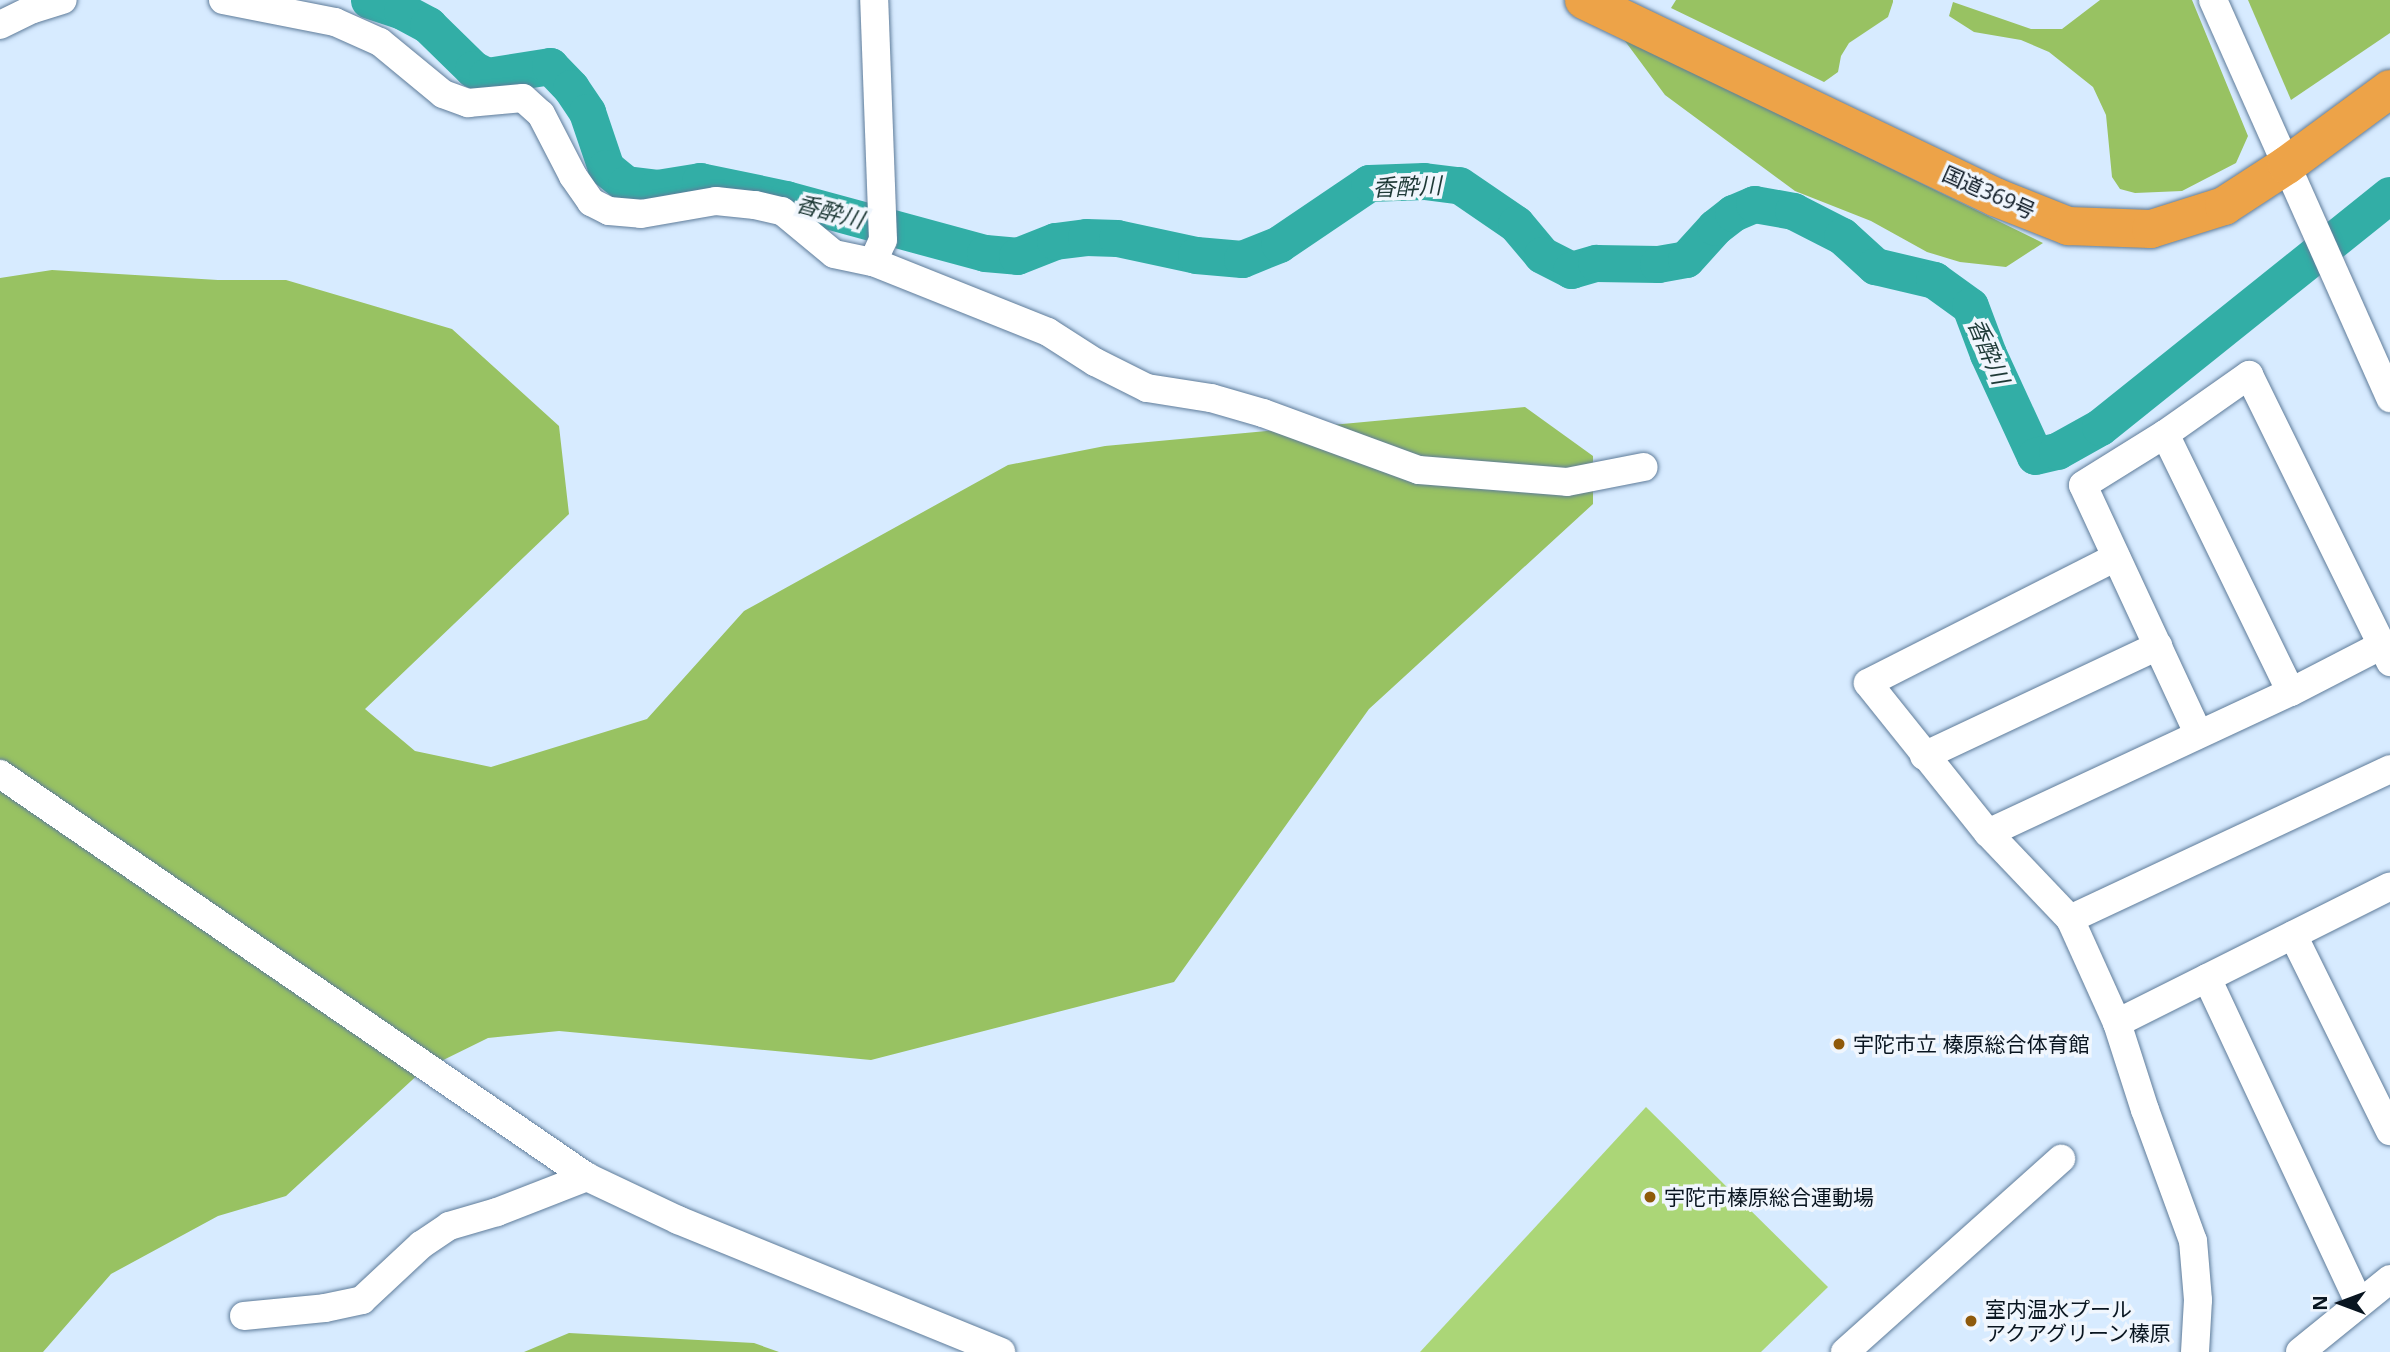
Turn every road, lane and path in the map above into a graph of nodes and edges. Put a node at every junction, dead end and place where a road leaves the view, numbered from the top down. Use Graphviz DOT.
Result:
graph roads {
  1 [pos="63,0"];
  2 [pos="223,0"];
  3 [pos="874,0"];
  4 [pos="1584,0"];
  5 [pos="2213,0"];
  6 [pos="0,25"];
  7 [pos="2390,89"];
  8 [pos="2287,165"];
  9 [pos="880,238"];
  10 [pos="2390,398"];
  11 [pos="2165,434"];
  12 [pos="1644,467"];
  13 [pos="2116,557"];
  14 [pos="2158,646"];
  15 [pos="2386,653"];
  16 [pos="2291,692"];
  17 [pos="2198,733"];
  18 [pos="1924,757"];
  19 [pos="2390,769"];
  20 [pos="0,774"];
  21 [pos="1989,833"];
  22 [pos="2388,891"];
  23 [pos="2070,919"];
  24 [pos="2293,934"];
  25 [pos="2207,978"];
  26 [pos="2117,1023"];
  27 [pos="2390,1131"];
  28 [pos="2061,1159"];
  29 [pos="587,1177"];
  30 [pos="2390,1279"];
  31 [pos="2359,1303"];
  32 [pos="244,1316"];
  33 [pos="1001,1352"];
  34 [pos="1845,1352"];
  35 [pos="2195,1352"];
  36 [pos="2300,1352"];
  1 -- 6 [label="street"];
  2 -- 9 [label="street"];
  3 -- 9 [label="street"];
  4 -- 8 [label="highway, 国道369号"];
  5 -- 8 [label="street"];
  7 -- 8 [label="highway, 国道369号"];
  8 -- 10 [label="street"];
  9 -- 12 [label="street"];
  11 -- 13 [label="street"];
  11 -- 15 [label="street"];
  11 -- 16 [label="street"];
  13 -- 14 [label="street"];
  13 -- 18 [label="street"];
  14 -- 17 [label="street"];
  14 -- 18 [label="street"];
  15 -- 16 [label="street"];
  16 -- 17 [label="street"];
  17 -- 21 [label="street"];
  18 -- 21 [label="street"];
  19 -- 23 [label="street"];
  20 -- 29 [label="street"];
  21 -- 23 [label="street"];
  22 -- 24 [label="street"];
  23 -- 26 [label="street"];
  24 -- 25 [label="street"];
  24 -- 27 [label="street"];
  25 -- 26 [label="street"];
  25 -- 31 [label="street"];
  26 -- 35 [label="street"];
  28 -- 34 [label="street"];
  29 -- 32 [label="street"];
  29 -- 33 [label="street"];
  30 -- 31 [label="street"];
  31 -- 36 [label="street"];
}
